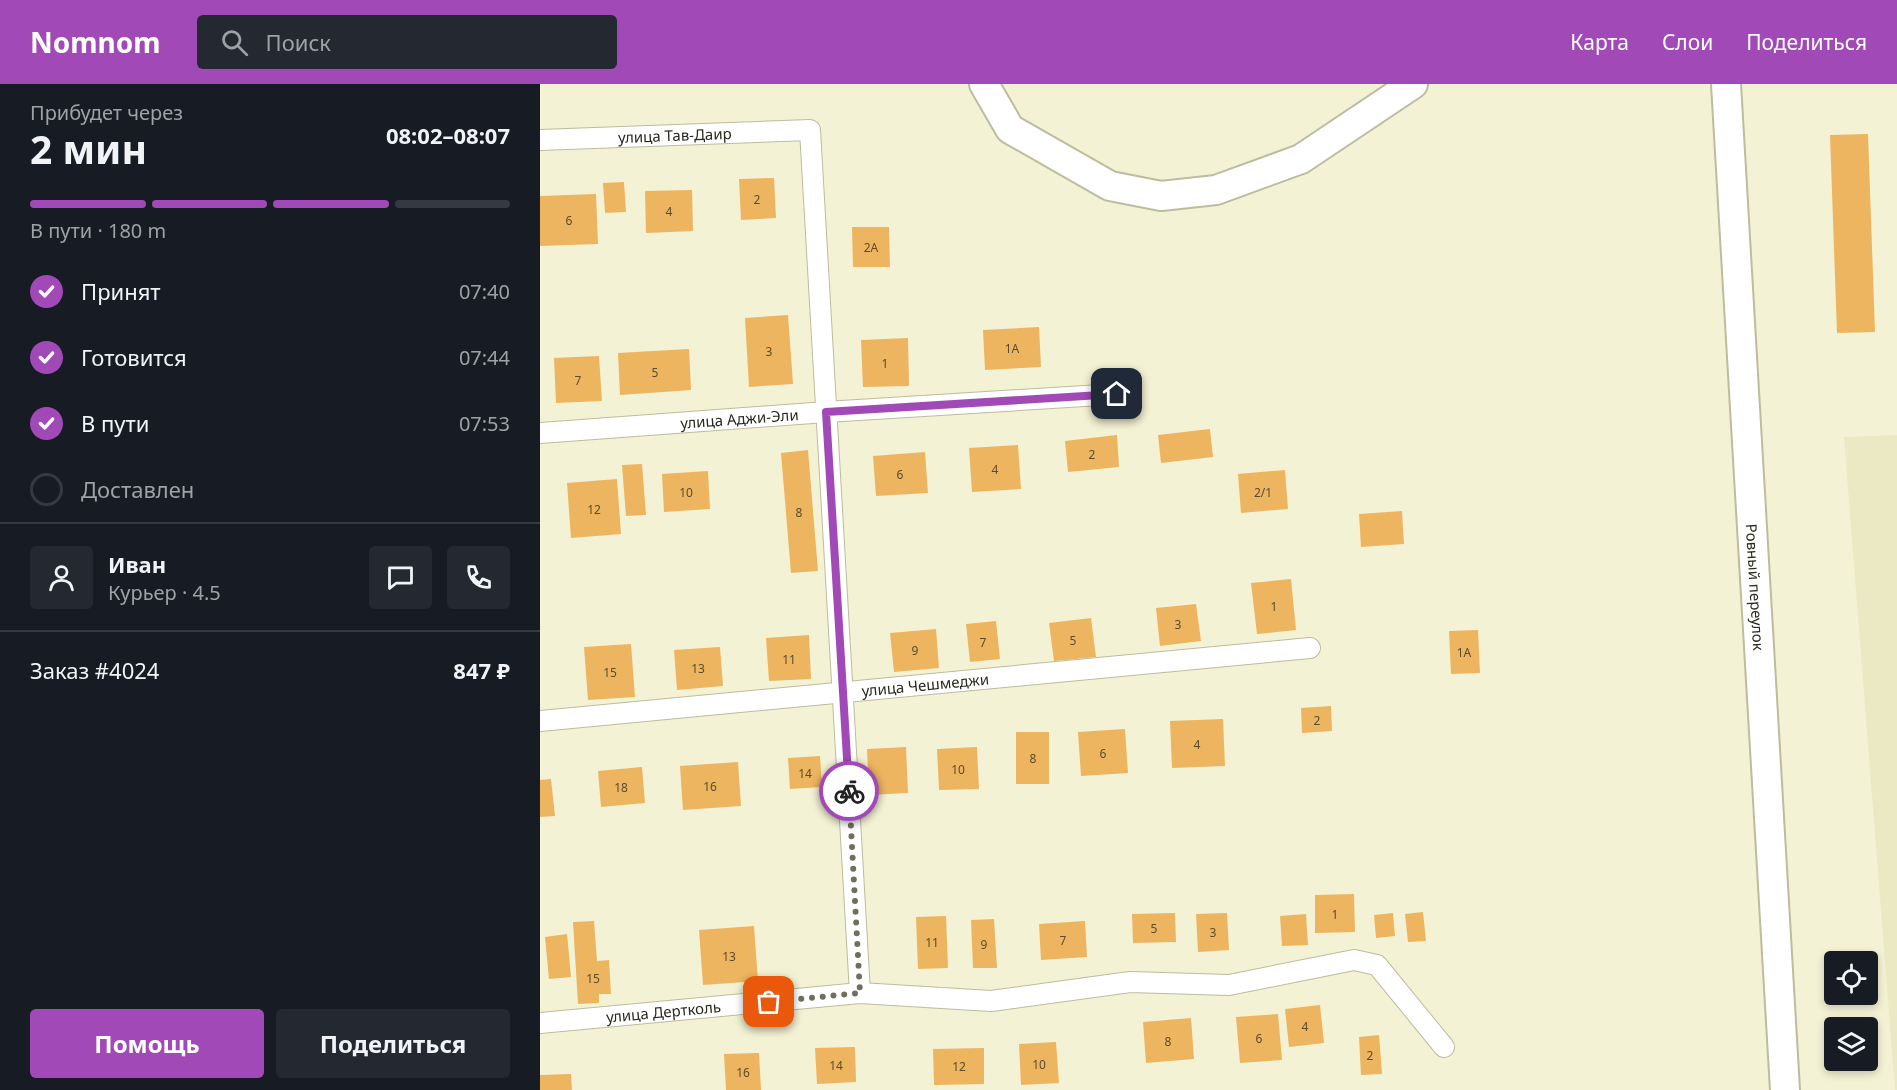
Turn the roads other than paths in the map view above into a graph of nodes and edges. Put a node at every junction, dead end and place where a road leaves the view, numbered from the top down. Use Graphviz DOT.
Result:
graph roads {
  1 [pos="984,84"];
  2 [pos="1413,84"];
  3 [pos="1726,84"];
  4 [pos="540,140"];
  5 [pos="1117,394"];
  6 [pos="826,412"];
  7 [pos="540,432"];
  8 [pos="1310,648"];
  9 [pos="843,691"];
  10 [pos="540,721"];
  11 [pos="860,993"];
  12 [pos="540,1023"];
  13 [pos="1444,1047"];
  14 [pos="1785,1090"];
  1 -- 2 [label="street"];
  3 -- 14 [label="street, Ровный переулок"];
  4 -- 6 [label="street, улица Тав-Даир"];
  5 -- 6 [label="street, улица Аджи-Эли"];
  6 -- 7 [label="street, улица Аджи-Эли"];
  6 -- 9 [label="street"];
  8 -- 9 [label="street, улица Чешмеджи"];
  9 -- 10 [label="street, улица Чешмеджи"];
  9 -- 11 [label="street"];
  11 -- 12 [label="street, улица Дертколь"];
  11 -- 13 [label="street, улица Дертколь"];
}
